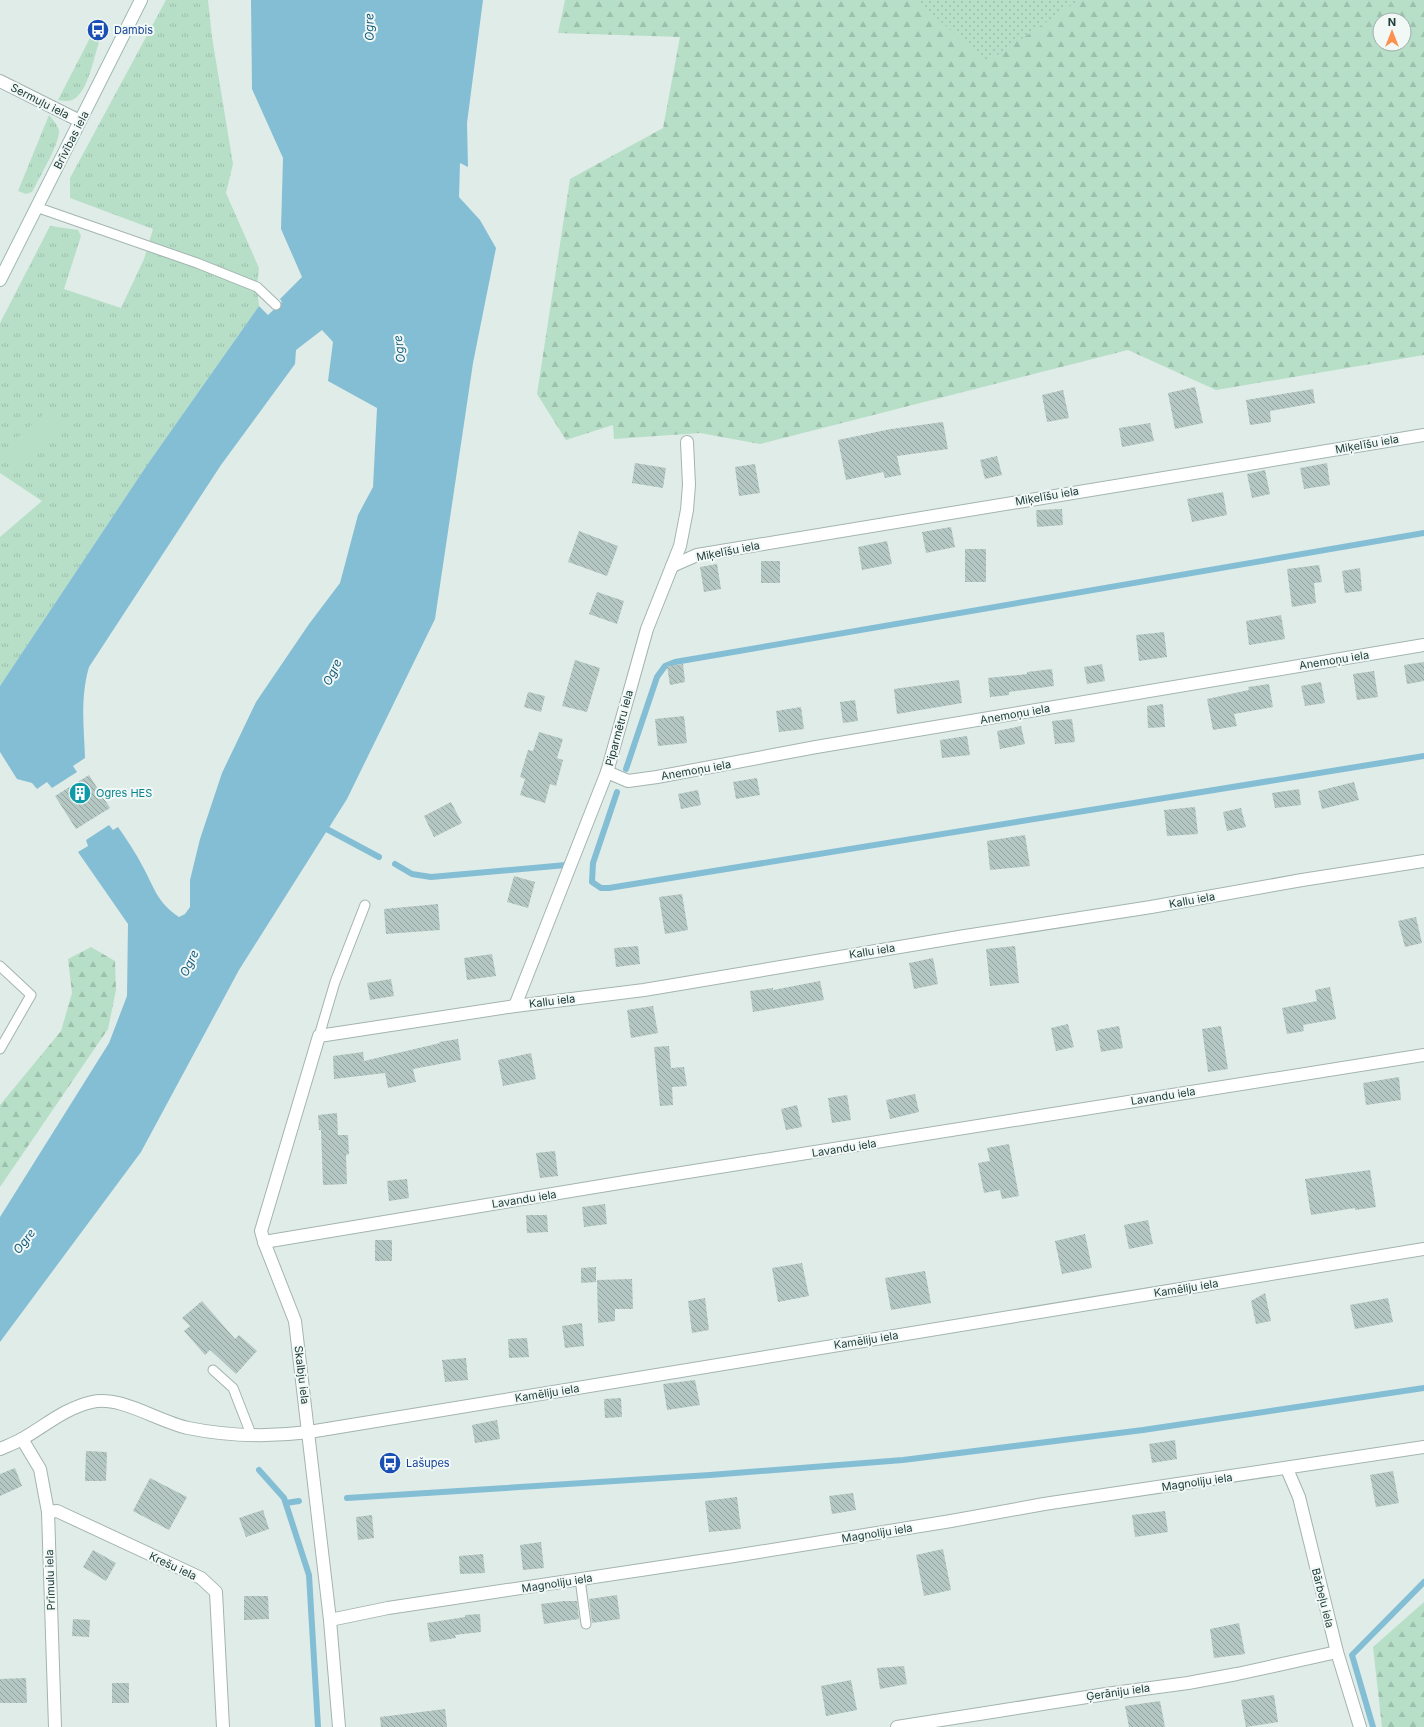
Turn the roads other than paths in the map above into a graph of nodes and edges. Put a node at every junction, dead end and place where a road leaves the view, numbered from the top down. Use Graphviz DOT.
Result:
graph roads {
  1 [pos="141,0"];
  2 [pos="0,81"];
  3 [pos="80,121"];
  4 [pos="36,208"];
  5 [pos="0,280"];
  6 [pos="276,305"];
  7 [pos="1424,435"];
  8 [pos="687,442"];
  9 [pos="672,566"];
  10 [pos="1424,645"];
  11 [pos="607,772"];
  12 [pos="1424,861"];
  13 [pos="365,905"];
  14 [pos="0,966"];
  15 [pos="515,1006"];
  16 [pos="319,1036"];
  17 [pos="0,1049"];
  18 [pos="1424,1055"];
  19 [pos="264,1242"];
  20 [pos="1424,1249"];
  21 [pos="213,1370"];
  22 [pos="309,1432"];
  23 [pos="250,1434"];
  24 [pos="22,1439"];
  25 [pos="1424,1447"];
  26 [pos="0,1449"];
  27 [pos="1287,1469"];
  28 [pos="48,1512"];
  29 [pos="580,1579"];
  30 [pos="330,1620"];
  31 [pos="586,1624"];
  32 [pos="1337,1652"];
  33 [pos="55,1727"];
  34 [pos="223,1727"];
  35 [pos="339,1727"];
  36 [pos="897,1727"];
  37 [pos="1360,1727"];
  1 -- 3 [label="street, Brīvības iela"];
  2 -- 3 [label="street, Sermuļu iela"];
  3 -- 4 [label="street, Brīvības iela"];
  4 -- 5 [label="street, Brīvības iela"];
  4 -- 6 [label="lane"];
  7 -- 9 [label="street, Miķelīšu iela"];
  8 -- 9 [label="street, Piparmētru iela"];
  9 -- 11 [label="street, Piparmētru iela"];
  10 -- 11 [label="street, Anemoņu iela"];
  11 -- 15 [label="street, Piparmētru iela"];
  12 -- 15 [label="street, Kallu iela"];
  13 -- 16 [label="lane"];
  14 -- 17 [label="lane"];
  15 -- 16 [label="street, Kallu iela"];
  16 -- 19 [label="street, Skalbju iela"];
  18 -- 19 [label="street, Lavandu iela"];
  19 -- 22 [label="street, Skalbju iela"];
  20 -- 22 [label="street, Kamēliju iela"];
  21 -- 23 [label="lane"];
  22 -- 23 [label="street, Kamēliju iela"];
  22 -- 30 [label="street, Skalbju iela"];
  23 -- 24 [label="street, Kamēliju iela"];
  24 -- 26 [label="street, Kamēliju iela"];
  24 -- 28 [label="street, Prīmulu iela"];
  25 -- 27 [label="street, Magnoliju iela"];
  27 -- 29 [label="street, Magnoliju iela"];
  27 -- 32 [label="street, Bārbeļu iela"];
  28 -- 33 [label="street, Prīmulu iela"];
  28 -- 34 [label="street, Krešu iela"];
  29 -- 30 [label="street, Magnoliju iela"];
  29 -- 31 [label="lane"];
  30 -- 35 [label="street, Skalbju iela"];
  32 -- 36 [label="street, Ģerāniju iela"];
  32 -- 37 [label="street, Bārbeļu iela"];
}
